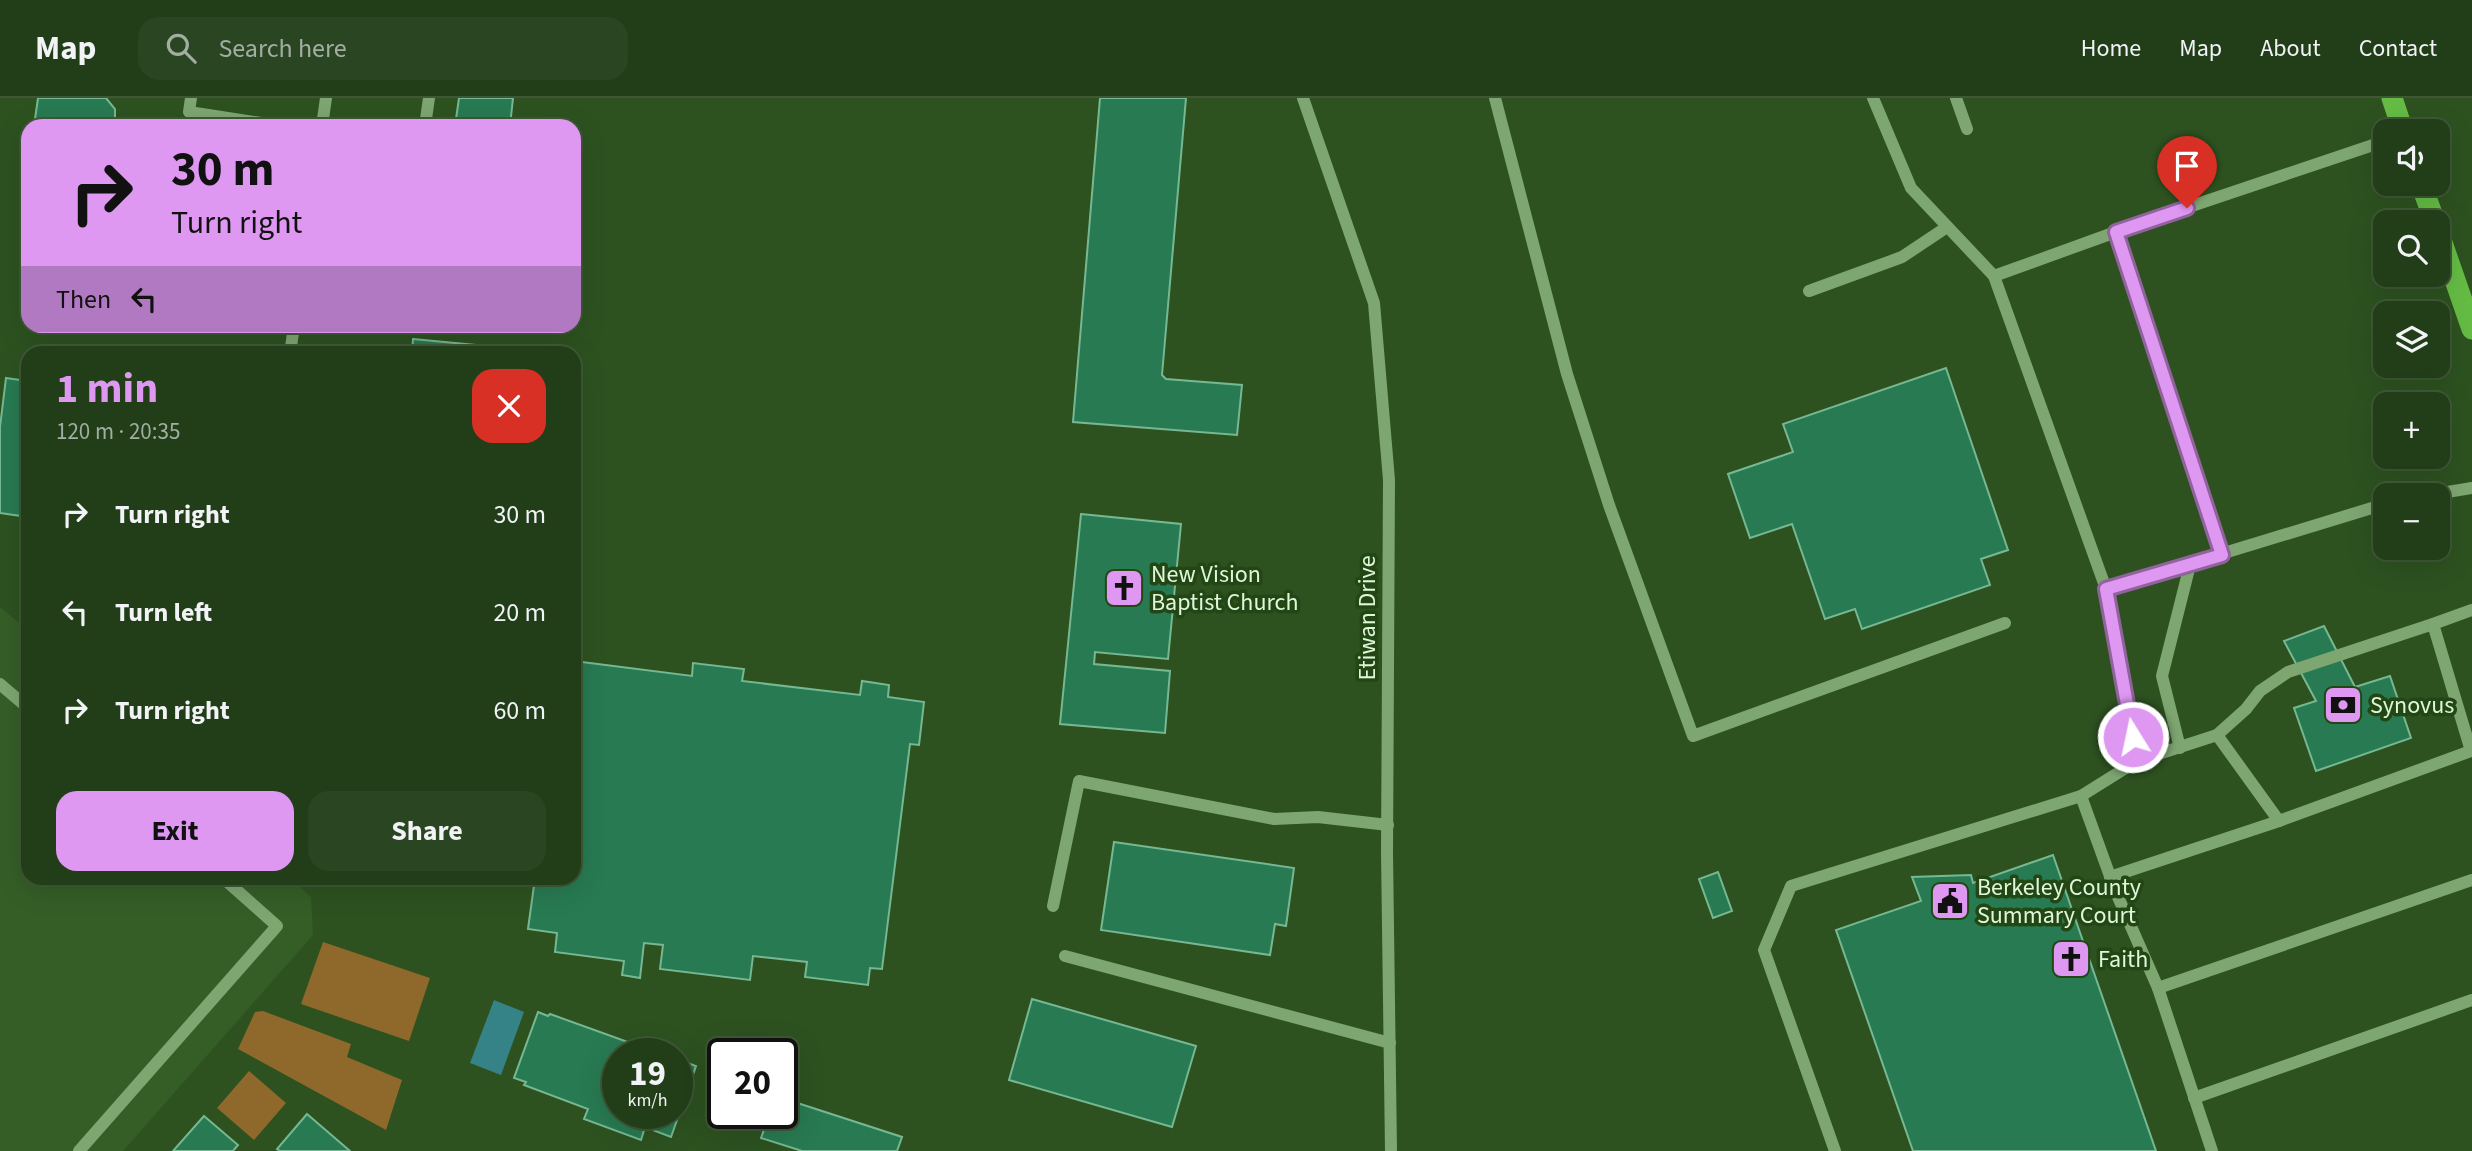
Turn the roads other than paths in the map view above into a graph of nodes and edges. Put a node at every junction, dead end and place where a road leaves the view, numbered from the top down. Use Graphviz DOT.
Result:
graph roads {
  1 [pos="191,98"];
  2 [pos="326,98"];
  3 [pos="429,98"];
  4 [pos="1303,98"];
  5 [pos="1495,98"];
  6 [pos="1872,98"];
  7 [pos="1956,98"];
  8 [pos="2392,98"];
  9 [pos="235,119"];
  10 [pos="323,119"];
  11 [pos="426,119"];
  12 [pos="2399,119"];
  13 [pos="1968,129"];
  14 [pos="2373,145"];
  15 [pos="1947,227"];
  16 [pos="2116,232"];
  17 [pos="2450,266"];
  18 [pos="1994,276"];
  19 [pos="1809,291"];
  20 [pos="2472,329"];
  21 [pos="2472,488"];
  22 [pos="2450,492"];
  23 [pos="2373,508"];
  24 [pos="2222,555"];
  25 [pos="2190,565"];
  26 [pos="2106,589"];
  27 [pos="2472,610"];
  28 [pos="2004,623"];
  29 [pos="2433,624"];
  30 [pos="0,684"];
  31 [pos="21,702"];
  32 [pos="2217,736"];
  33 [pos="2180,748"];
  34 [pos="2472,752"];
  35 [pos="2137,761"];
  36 [pos="2081,796"];
  37 [pos="2279,821"];
  38 [pos="1388,825"];
  39 [pos="2110,877"];
  40 [pos="2472,880"];
  41 [pos="231,885"];
  42 [pos="1053,906"];
  43 [pos="1065,956"];
  44 [pos="2158,988"];
  45 [pos="2472,1000"];
  46 [pos="1390,1043"];
  47 [pos="2194,1098"];
  48 [pos="79,1151"];
  49 [pos="1391,1151"];
  50 [pos="1835,1151"];
  51 [pos="2212,1151"];
  1 -- 9 [label="street"];
  2 -- 10 [label="street"];
  3 -- 11 [label="street"];
  4 -- 38 [label="street, Etiwan Drive"];
  5 -- 28 [label="street"];
  6 -- 15 [label="street"];
  7 -- 13 [label="street"];
  8 -- 12 [label="highway"];
  14 -- 16 [label="street"];
  15 -- 18 [label="street"];
  15 -- 19 [label="street"];
  16 -- 18 [label="street"];
  16 -- 24 [label="street"];
  17 -- 20 [label="highway"];
  18 -- 26 [label="street"];
  21 -- 22 [label="street"];
  23 -- 24 [label="street"];
  24 -- 25 [label="street"];
  25 -- 26 [label="street"];
  25 -- 33 [label="street"];
  26 -- 35 [label="street"];
  27 -- 29 [label="street"];
  29 -- 32 [label="street"];
  29 -- 34 [label="street"];
  30 -- 31 [label="street"];
  32 -- 33 [label="street"];
  32 -- 37 [label="street"];
  33 -- 35 [label="street"];
  34 -- 37 [label="street"];
  35 -- 36 [label="street"];
  36 -- 39 [label="street"];
  36 -- 50 [label="street"];
  37 -- 39 [label="street"];
  38 -- 42 [label="street"];
  38 -- 46 [label="street, Etiwan Drive"];
  39 -- 44 [label="street"];
  40 -- 44 [label="street"];
  41 -- 48 [label="street"];
  43 -- 46 [label="street"];
  44 -- 47 [label="street"];
  45 -- 47 [label="street"];
  46 -- 49 [label="street, Etiwan Drive"];
  47 -- 51 [label="street"];
}
